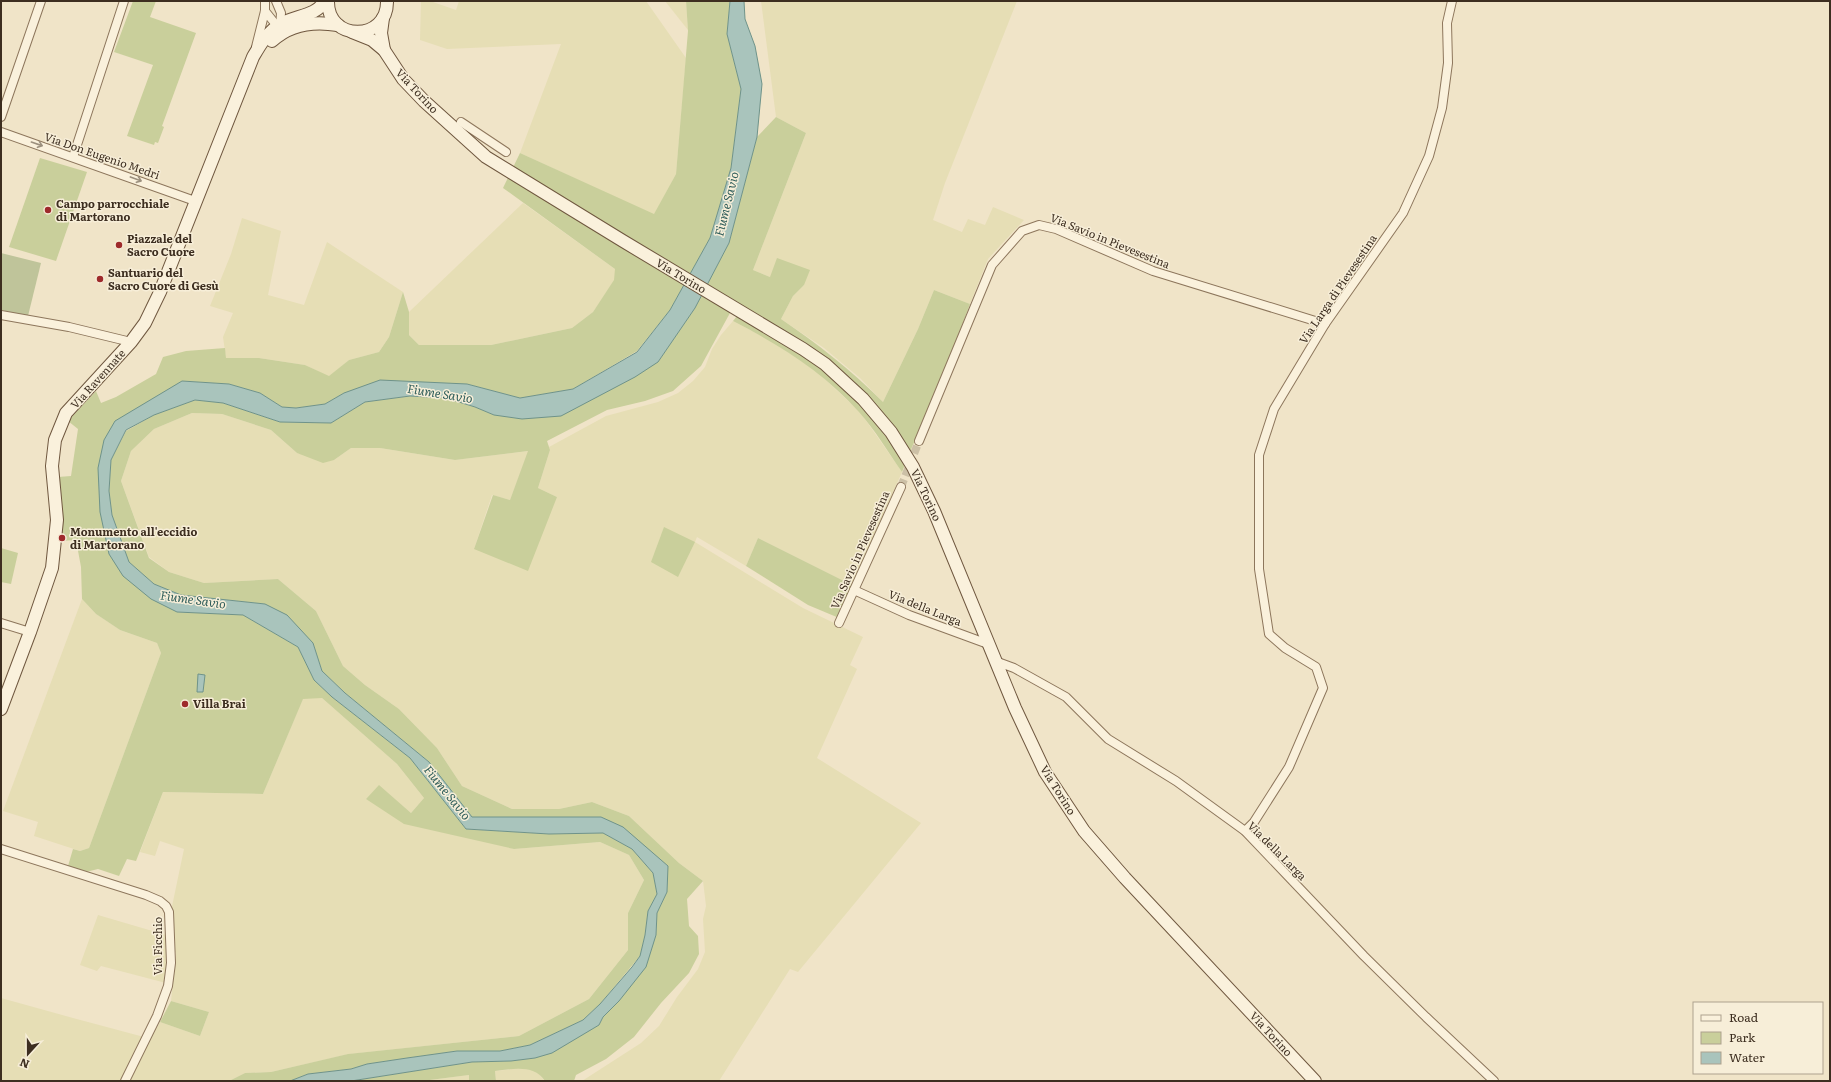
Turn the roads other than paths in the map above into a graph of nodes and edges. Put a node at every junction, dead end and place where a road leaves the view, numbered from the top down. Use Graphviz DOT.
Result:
graph roads {
  1 [pos="41,1"];
  2 [pos="124,1"];
  3 [pos="264,1"];
  4 [pos="325,1"];
  5 [pos="328,1"];
  6 [pos="387,1"];
  7 [pos="1452,1"];
  8 [pos="277,3"];
  9 [pos="265,11"];
  10 [pos="296,18"];
  11 [pos="383,18"];
  12 [pos="338,25"];
  13 [pos="281,28"];
  14 [pos="352,32"];
  15 [pos="384,50"];
  16 [pos="253,57"];
  17 [pos="242,85"];
  18 [pos="1,117"];
  19 [pos="460,122"];
  20 [pos="1,132"];
  21 [pos="466,138"];
  22 [pos="482,138"];
  23 [pos="506,152"];
  24 [pos="73,157"];
  25 [pos="195,201"];
  26 [pos="1,315"];
  27 [pos="1325,324"];
  28 [pos="131,342"];
  29 [pos="919,441"];
  30 [pos="901,487"];
  31 [pos="854,590"];
  32 [pos="1,623"];
  33 [pos="839,623"];
  34 [pos="30,632"];
  35 [pos="988,644"];
  36 [pos="995,661"];
  37 [pos="1,709"];
  38 [pos="1245,831"];
  39 [pos="1,849"];
  40 [pos="125,1081"];
  41 [pos="1315,1081"];
  42 [pos="1494,1081"];
  1 -- 18 [label="street"];
  2 -- 24 [label="street"];
  3 -- 9 [label="street, Via Ravennate"];
  4 -- 10 [label="main road, Via Ravennate"];
  5 -- 12 [label="main road"];
  6 -- 11 [label="main road, Via Torino"];
  7 -- 27 [label="street, Via Larga di Pievesestina"];
  8 -- 10 [label="street"];
  8 -- 13 [label="street"];
  9 -- 13 [label="street"];
  9 -- 16 [label="street, Via Ravennate"];
  10 -- 13 [label="main road, Via Ravennate"];
  11 -- 14 [label="main road"];
  11 -- 15 [label="main road, Via Torino"];
  12 -- 13 [label="main road, Via Ravennate"];
  12 -- 14 [label="main road, Via Ravennate"];
  13 -- 16 [label="main road, Via Ravennate"];
  13 -- 17 [label="main road, Via Ravennate"];
  14 -- 15 [label="main road, Via Torino"];
  15 -- 21 [label="main road, Via Torino"];
  16 -- 17 [label="main road, Via Ravennate"];
  17 -- 25 [label="main road, Via Ravennate"];
  19 -- 22 [label="street"];
  20 -- 24 [label="street, Via Don Eugenio Medri, one-way"];
  21 -- 22 [label="street"];
  21 -- 35 [label="main road, Via Torino"];
  22 -- 23 [label="street"];
  24 -- 25 [label="street, Via Don Eugenio Medri, one-way"];
  25 -- 28 [label="main road, Via Ravennate"];
  26 -- 28 [label="street"];
  27 -- 29 [label="street, Via Savio in Pievesestina"];
  27 -- 38 [label="street, Via Larga di Pievesestina"];
  28 -- 34 [label="main road, Via Ravennate"];
  30 -- 31 [label="street, Via Savio in Pievesestina"];
  31 -- 33 [label="street, Via Savio in Pievesestina"];
  31 -- 35 [label="street, Via della Larga"];
  32 -- 34 [label="street"];
  34 -- 37 [label="main road, Via Ravennate"];
  35 -- 36 [label="main road, Via Torino"];
  36 -- 38 [label="street, Via della Larga"];
  36 -- 41 [label="main road, Via Torino"];
  38 -- 42 [label="street, Via della Larga"];
  39 -- 40 [label="street, Via Ficchio"];
}
